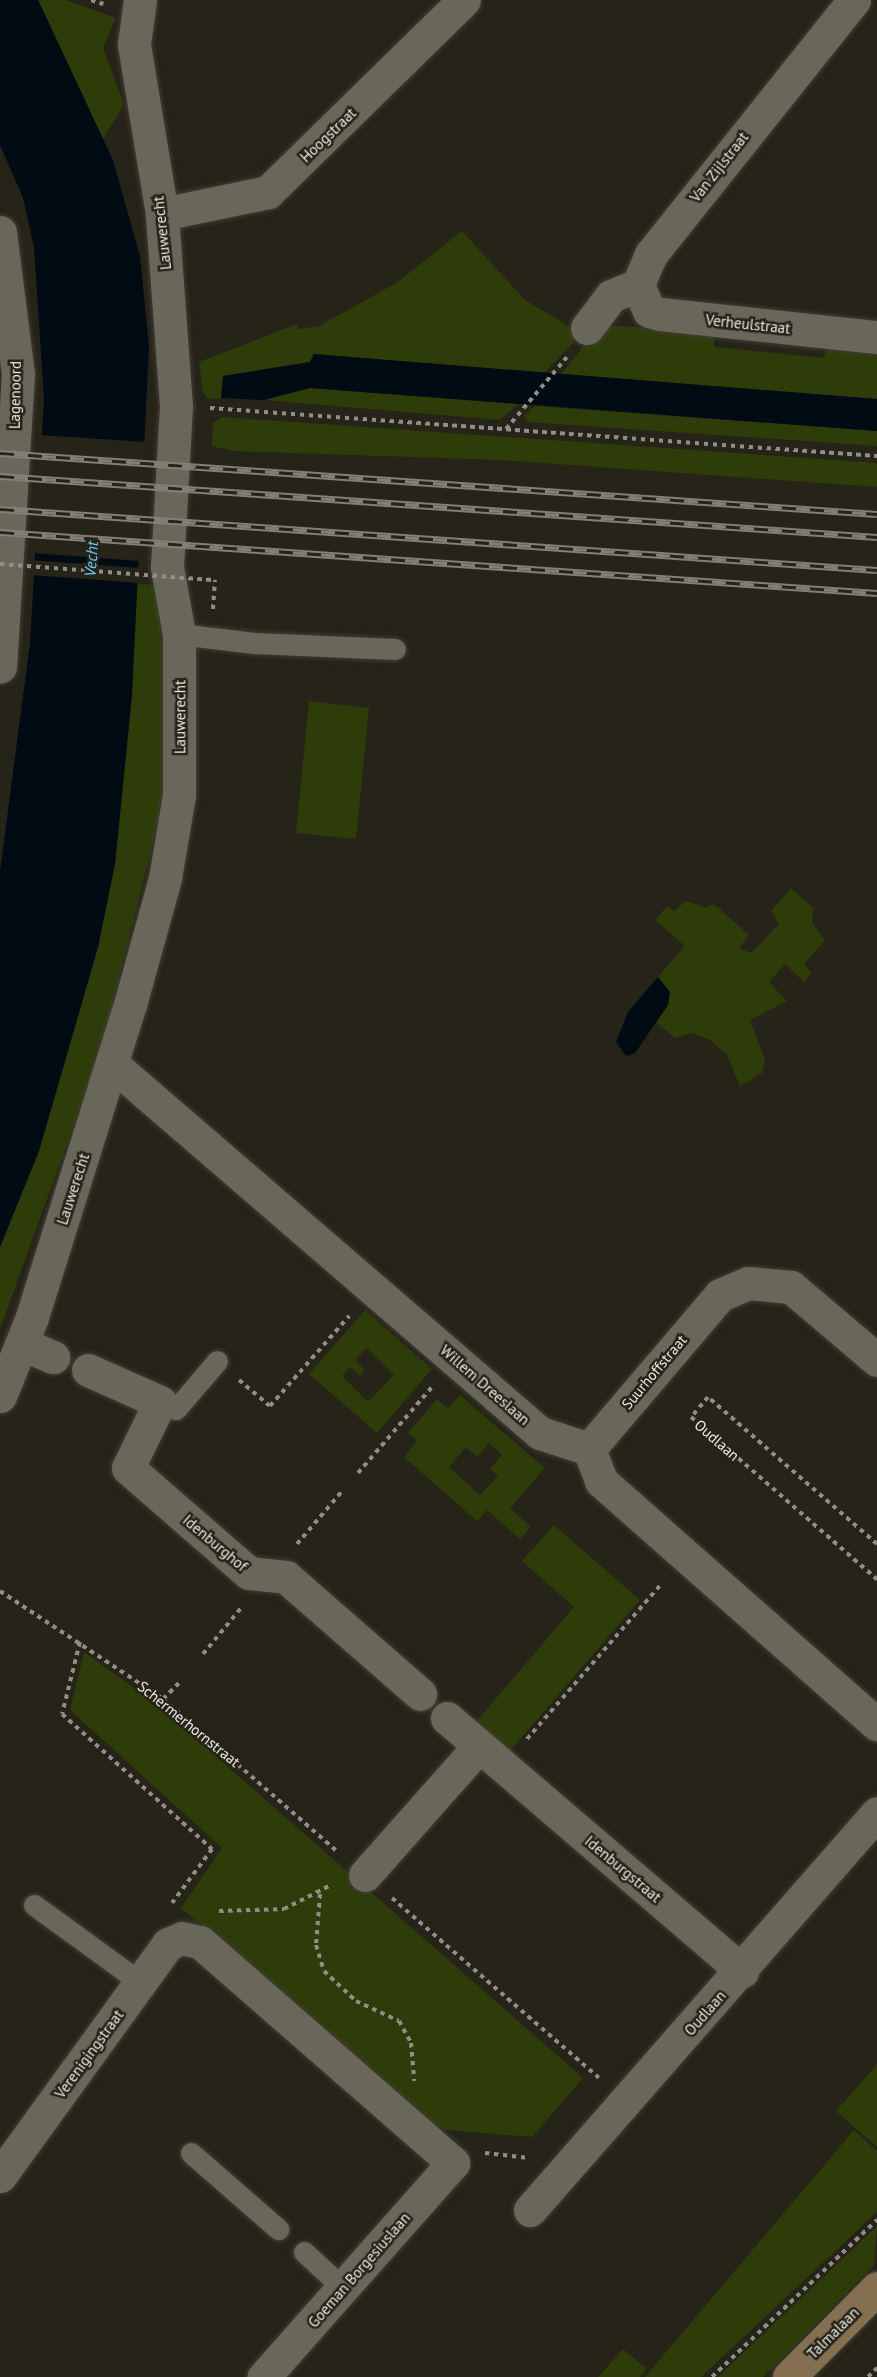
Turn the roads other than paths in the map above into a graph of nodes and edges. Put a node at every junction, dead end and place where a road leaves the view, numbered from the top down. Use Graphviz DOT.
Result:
graph roads {
  1 [pos="464,0"];
  2 [pos="854,0"];
  3 [pos="137,8"];
  4 [pos="162,214"];
  5 [pos="0,232"];
  6 [pos="638,285"];
  7 [pos="586,328"];
  8 [pos="877,337"];
  9 [pos="9,373"];
  10 [pos="179,634"];
  11 [pos="395,649"];
  12 [pos="0,666"];
  13 [pos="112,1064"];
  14 [pos="22,1344"];
  15 [pos="54,1357"];
  16 [pos="877,1360"];
  17 [pos="217,1361"];
  18 [pos="87,1370"];
  19 [pos="0,1396"];
  20 [pos="160,1402"];
  21 [pos="588,1449"];
  22 [pos="420,1694"];
  23 [pos="447,1719"];
  24 [pos="877,1724"];
  25 [pos="479,1746"];
  26 [pos="877,1813"];
  27 [pos="358,1869"];
  28 [pos="34,1905"];
  29 [pos="742,1971"];
  30 [pos="140,1982"];
  31 [pos="191,2153"];
  32 [pos="453,2163"];
  33 [pos="0,2176"];
  34 [pos="531,2210"];
  35 [pos="278,2229"];
  36 [pos="304,2252"];
  37 [pos="343,2288"];
  38 [pos="877,2288"];
  39 [pos="264,2377"];
  40 [pos="789,2377"];
  1 -- 4 [label="street, Hoogstraat"];
  2 -- 6 [label="street, Van Zijlstraat"];
  3 -- 4 [label="street, Lauwerecht"];
  4 -- 10 [label="street, Lauwerecht"];
  5 -- 9 [label="street, Lagenoord"];
  6 -- 7 [label="street"];
  6 -- 8 [label="street, Verheulstraat"];
  9 -- 12 [label="street, Lagenoord"];
  10 -- 11 [label="lane"];
  10 -- 13 [label="street, Lauwerecht"];
  13 -- 14 [label="street, Lauwerecht"];
  13 -- 21 [label="street, Willem Dreeslaan"];
  14 -- 15 [label="street"];
  14 -- 19 [label="street, Lauwerecht"];
  16 -- 21 [label="street, Suurhoffstraat"];
  17 -- 20 [label="lane"];
  18 -- 20 [label="street"];
  20 -- 22 [label="street, Idenburghof"];
  21 -- 24 [label="street"];
  23 -- 25 [label="street"];
  25 -- 27 [label="street"];
  25 -- 29 [label="street, Idenburgstraat"];
  26 -- 29 [label="street, Oudlaan"];
  28 -- 30 [label="lane"];
  29 -- 34 [label="street, Oudlaan"];
  30 -- 32 [label="street, Verenigingstraat"];
  30 -- 33 [label="street, Verenigingstraat"];
  31 -- 35 [label="lane"];
  32 -- 37 [label="street, Goeman Borgesiuslaan"];
  36 -- 37 [label="lane"];
  37 -- 39 [label="street, Goeman Borgesiuslaan"];
  38 -- 40 [label="main road, Talmalaan"];
}
